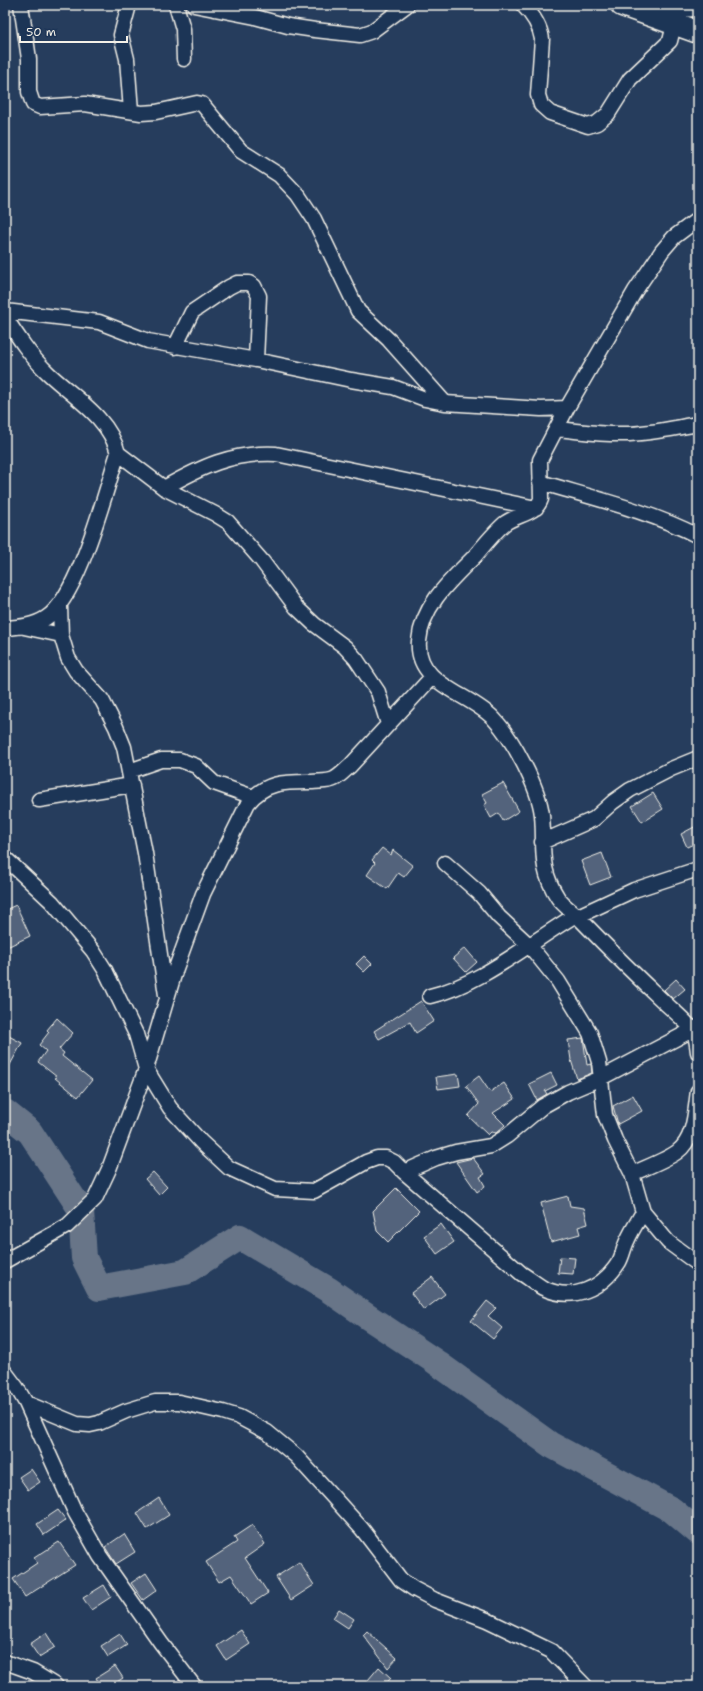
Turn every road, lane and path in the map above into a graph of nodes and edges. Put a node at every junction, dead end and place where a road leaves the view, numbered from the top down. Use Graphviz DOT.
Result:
graph roads {
  1 [pos="21,5"];
  2 [pos="129,5"];
  3 [pos="176,5"];
  4 [pos="194,5"];
  5 [pos="407,5"];
  6 [pos="523,5"];
  7 [pos="631,8"];
  8 [pos="698,9"];
  9 [pos="674,25"];
  10 [pos="698,32"];
  11 [pos="184,60"];
  12 [pos="131,111"];
  13 [pos="698,219"];
  14 [pos="5,311"];
  15 [pos="5,317"];
  16 [pos="175,347"];
  17 [pos="256,360"];
  18 [pos="445,403"];
  19 [pos="567,408"];
  20 [pos="698,424"];
  21 [pos="557,429"];
  22 [pos="118,453"];
  23 [pos="540,482"];
  24 [pos="164,488"];
  25 [pos="536,508"];
  26 [pos="698,536"];
  27 [pos="60,606"];
  28 [pos="23,627"];
  29 [pos="5,628"];
  30 [pos="61,635"];
  31 [pos="432,677"];
  32 [pos="388,724"];
  33 [pos="698,758"];
  34 [pos="131,778"];
  35 [pos="252,797"];
  36 [pos="38,800"];
  37 [pos="542,842"];
  38 [pos="5,858"];
  39 [pos="444,863"];
  40 [pos="698,869"];
  41 [pos="577,916"];
  42 [pos="529,945"];
  43 [pos="430,996"];
  44 [pos="166,999"];
  45 [pos="696,1029"];
  46 [pos="698,1052"];
  47 [pos="146,1069"];
  48 [pos="601,1078"];
  49 [pos="698,1091"];
  50 [pos="404,1172"];
  51 [pos="632,1174"];
  52 [pos="643,1212"];
  53 [pos="5,1261"];
  54 [pos="698,1264"];
  55 [pos="5,1372"];
  56 [pos="26,1403"];
  57 [pos="5,1662"];
  58 [pos="56,1686"];
  59 [pos="194,1686"];
  60 [pos="585,1686"];
  1 -- 12 [label="street"];
  2 -- 12 [label="street"];
  3 -- 11 [label="street"];
  4 -- 5 [label="street"];
  6 -- 9 [label="street"];
  7 -- 8 [label="street"];
  7 -- 9 [label="highway"];
  9 -- 10 [label="highway"];
  12 -- 18 [label="street"];
  13 -- 19 [label="street"];
  14 -- 16 [label="street"];
  15 -- 22 [label="street"];
  16 -- 17 [label="street"];
  16 -- 17 [label="street"];
  17 -- 18 [label="street"];
  18 -- 19 [label="street"];
  19 -- 21 [label="street"];
  20 -- 21 [label="street"];
  21 -- 23 [label="street"];
  22 -- 24 [label="street"];
  22 -- 27 [label="street"];
  23 -- 25 [label="street"];
  23 -- 26 [label="street"];
  24 -- 25 [label="street"];
  24 -- 32 [label="street"];
  25 -- 31 [label="street"];
  27 -- 28 [label="street"];
  27 -- 30 [label="street"];
  28 -- 29 [label="street"];
  28 -- 30 [label="street"];
  30 -- 34 [label="street"];
  31 -- 32 [label="street"];
  31 -- 37 [label="street"];
  32 -- 35 [label="street"];
  33 -- 37 [label="street"];
  34 -- 35 [label="street"];
  34 -- 36 [label="street"];
  34 -- 44 [label="street"];
  35 -- 44 [label="street"];
  37 -- 41 [label="street"];
  38 -- 47 [label="street"];
  39 -- 42 [label="street"];
  40 -- 41 [label="street"];
  41 -- 42 [label="street"];
  41 -- 45 [label="street"];
  42 -- 43 [label="street"];
  42 -- 48 [label="street"];
  44 -- 47 [label="street"];
  45 -- 46 [label="street"];
  45 -- 48 [label="street"];
  47 -- 50 [label="street"];
  47 -- 53 [label="street"];
  48 -- 50 [label="street"];
  48 -- 51 [label="street"];
  49 -- 51 [label="street"];
  50 -- 52 [label="street"];
  51 -- 52 [label="street"];
  52 -- 54 [label="street"];
  55 -- 56 [label="street"];
  56 -- 59 [label="street"];
  56 -- 60 [label="street"];
  57 -- 58 [label="street"];
}
